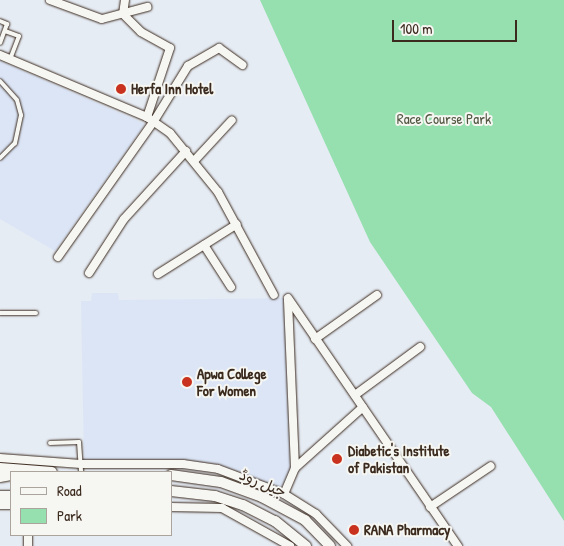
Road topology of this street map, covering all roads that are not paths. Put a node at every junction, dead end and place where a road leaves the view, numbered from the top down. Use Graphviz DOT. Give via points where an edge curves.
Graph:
graph roads {
  1 [pos="50,0"];
  2 [pos="125,0"];
  3 [pos="147,7"];
  4 [pos="123,14"];
  5 [pos="0,21"];
  6 [pos="5,31"];
  7 [pos="0,43"];
  8 [pos="0,55"];
  9 [pos="10,59"];
  10 [pos="242,65"];
  11 [pos="0,80"];
  12 [pos="147,117"];
  13 [pos="232,120"];
  14 [pos="154,121"];
  15 [pos="186,150"];
  16 [pos="0,158"];
  17 [pos="195,160"];
  18 [pos="237,224"];
  19 [pos="204,245"];
  20 [pos="58,257"];
  21 [pos="89,273"];
  22 [pos="158,274"];
  23 [pos="231,287"];
  24 [pos="377,295"];
  25 [pos="274,296"];
  26 [pos="36,313"];
  27 [pos="0,314"];
  28 [pos="315,340"];
  29 [pos="420,347"];
  30 [pos="355,396"];
  31 [pos="363,407"];
  32 [pos="50,442"];
  33 [pos="0,458"];
  34 [pos="81,464"];
  35 [pos="491,466"];
  36 [pos="0,468"];
  37 [pos="295,468"];
  38 [pos="26,471"];
  39 [pos="81,471"];
  40 [pos="172,475"];
  41 [pos="172,492"];
  42 [pos="284,494"];
  43 [pos="172,507"];
  44 [pos="430,507"];
  45 [pos="290,546"];
  46 [pos="306,546"];
  47 [pos="330,546"];
  48 [pos="346,546"];
  49 [pos="458,546"];
  1 -- 4 [label="street" via="102,19"];
  2 -- 4 [label="street"];
  3 -- 4 [label="street"];
  4 -- 12 [label="street" via="141,32 170,48"];
  5 -- 6 [label="lane" via="8,24"];
  6 -- 7 [label="lane"];
  6 -- 9 [label="lane" via="19,36"];
  8 -- 9 [label="street"];
  9 -- 12 [label="street"];
  10 -- 14 [label="street" via="219,48 188,66"];
  11 -- 16 [label="lane" via="17,100 21,115 15,144"];
  12 -- 14 [label="street"];
  13 -- 17 [label="street"];
  14 -- 15 [label="street"];
  14 -- 20 [label="street"];
  15 -- 17 [label="street"];
  15 -- 21 [label="street" via="124,219"];
  17 -- 18 [label="street"];
  18 -- 19 [label="street"];
  18 -- 25 [label="street"];
  19 -- 22 [label="street"];
  19 -- 23 [label="street"];
  24 -- 28 [label="street"];
  26 -- 27 [label="lane"];
  28 -- 30 [label="street"];
  28 -- 37 [label="street" via="288,298"];
  29 -- 30 [label="street"];
  30 -- 31 [label="street"];
  31 -- 37 [label="street"];
  31 -- 44 [label="street"];
  32 -- 34 [label="lane" via="79,442"];
  33 -- 34 [label="street"];
  34 -- 39 [label="lane"];
  34 -- 42 [label="street" via="184,464 218,469"];
  35 -- 44 [label="street"];
  36 -- 38 [label="main road"];
  37 -- 42 [label="street"];
  40 -- 47 [label="main road, جیل روڈ" via="221,482 262,497 305,520"];
  41 -- 46 [label="main road, جیل روڈ" via="215,496 243,505 275,521"];
  42 -- 48 [label="street" via="316,514"];
  43 -- 45 [label="street" via="222,508"];
  44 -- 49 [label="street"];
}
